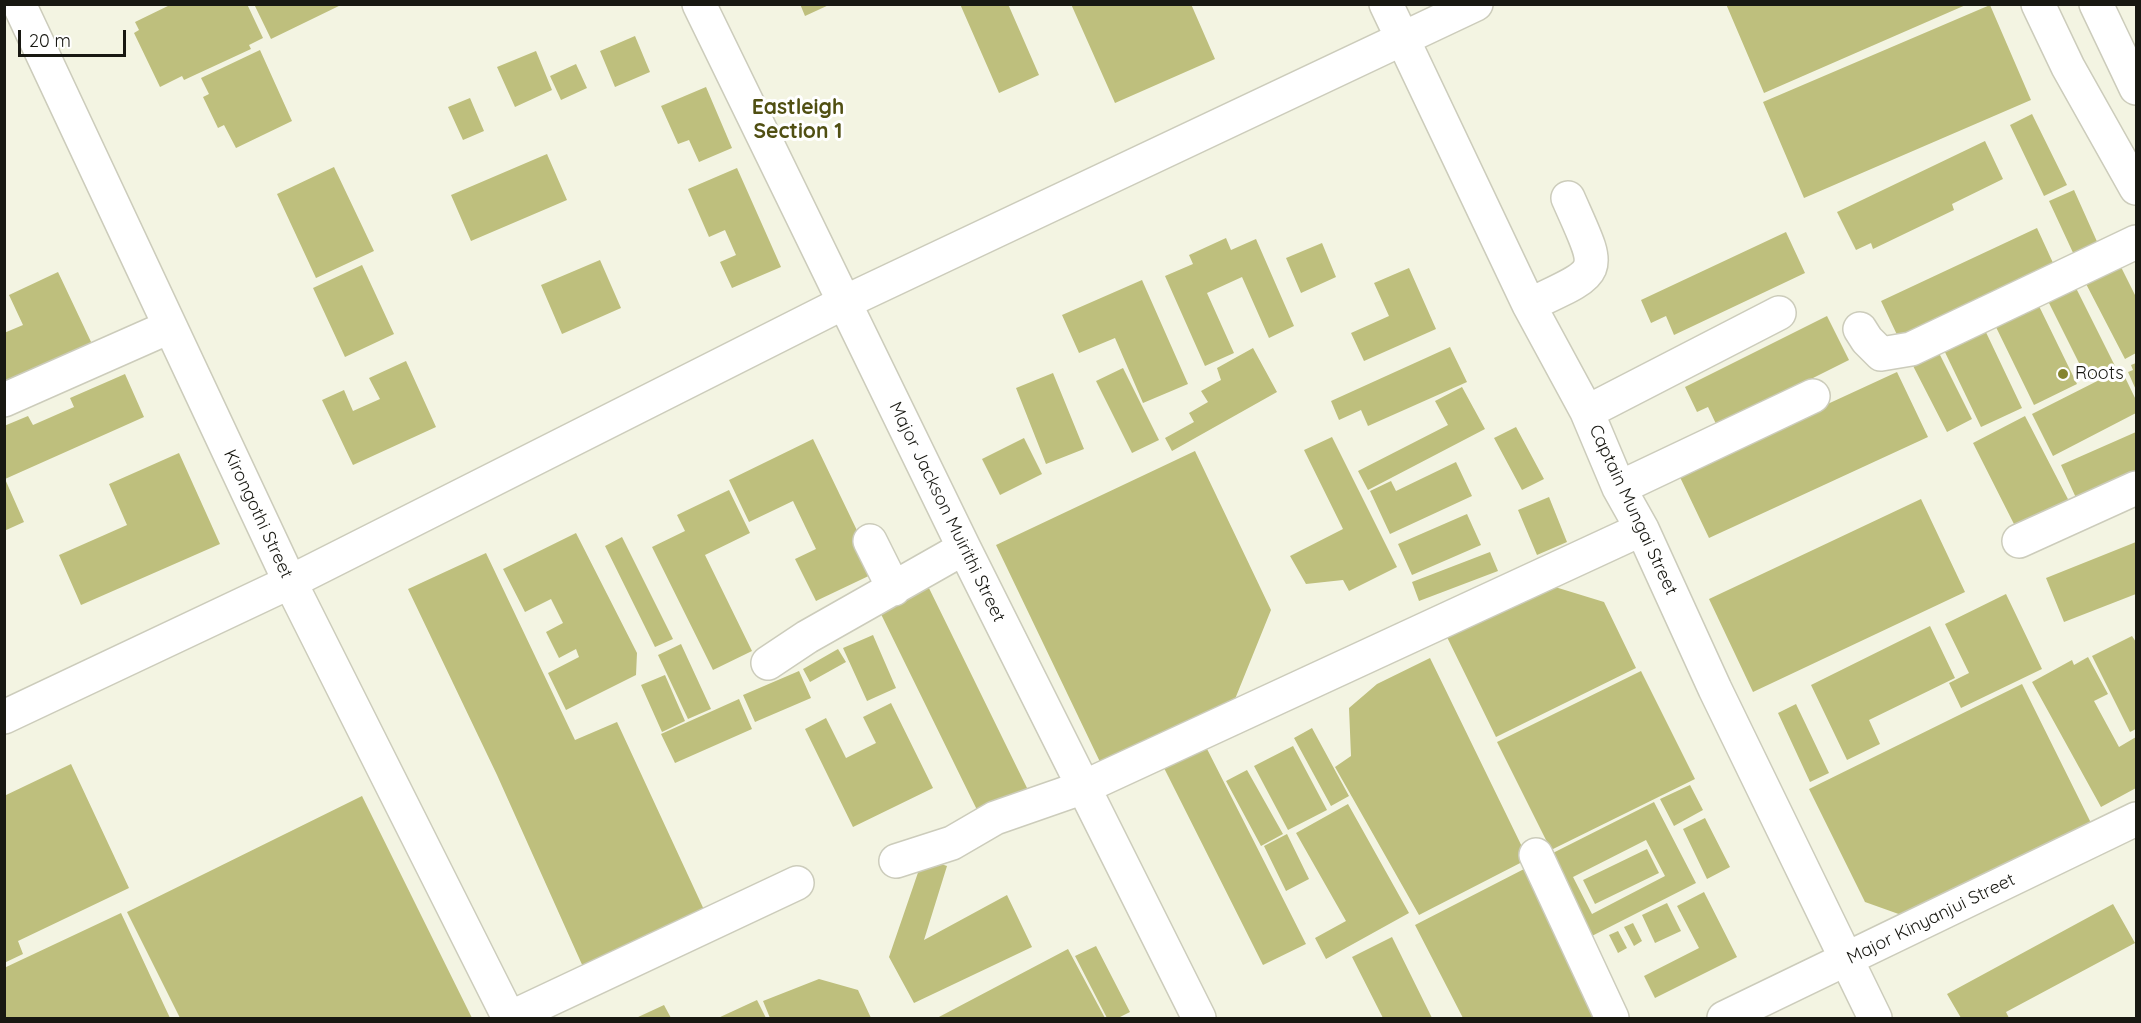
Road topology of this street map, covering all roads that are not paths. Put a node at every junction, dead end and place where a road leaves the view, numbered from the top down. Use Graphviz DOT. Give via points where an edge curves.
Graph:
graph roads {
  1 [pos="18,4"];
  2 [pos="699,4"];
  3 [pos="1386,4"];
  4 [pos="1476,4"];
  5 [pos="2038,4"];
  6 [pos="2096,4"];
  7 [pos="1403,39"];
  8 [pos="2136,88"];
  9 [pos="2136,188"];
  10 [pos="1568,198"];
  11 [pos="2136,242"];
  12 [pos="843,303"];
  13 [pos="1529,305"];
  14 [pos="1779,313"];
  15 [pos="169,327"];
  16 [pos="1860,329"];
  17 [pos="1812,396"];
  18 [pos="4,400"];
  19 [pos="1587,412"];
  20 [pos="1619,488"];
  21 [pos="2136,488"];
  22 [pos="1642,529"];
  23 [pos="870,541"];
  24 [pos="2019,541"];
  25 [pos="964,548"];
  26 [pos="290,582"];
  27 [pos="894,589"];
  28 [pos="768,663"];
  29 [pos="4,717"];
  30 [pos="1084,787"];
  31 [pos="2136,819"];
  32 [pos="1536,855"];
  33 [pos="896,861"];
  34 [pos="796,883"];
  35 [pos="1848,960"];
  36 [pos="510,1018"];
  37 [pos="1198,1018"];
  38 [pos="1612,1018"];
  39 [pos="1725,1018"];
  40 [pos="1875,1018"];
  1 -- 15 [label="street, Kirongothi Street"];
  2 -- 12 [label="street, Major Jackson Muirithi Street"];
  3 -- 7 [label="street, Captain Mungai Street"];
  4 -- 7 [label="street"];
  5 -- 9 [label="street" via="2068,67"];
  6 -- 8 [label="street"];
  7 -- 12 [label="street"];
  7 -- 13 [label="street, Captain Mungai Street"];
  10 -- 13 [label="street" via="1592,253 1591,269 1580,281"];
  11 -- 16 [label="street" via="1911,349 1881,354"];
  12 -- 25 [label="street, Major Jackson Muirithi Street"];
  12 -- 26 [label="street"];
  13 -- 19 [label="street, Captain Mungai Street"];
  14 -- 19 [label="street"];
  15 -- 18 [label="street"];
  15 -- 26 [label="street, Kirongothi Street"];
  17 -- 20 [label="street"];
  19 -- 20 [label="street, Captain Mungai Street"];
  20 -- 22 [label="street, Captain Mungai Street"];
  21 -- 24 [label="street"];
  22 -- 30 [label="street"];
  22 -- 35 [label="street, Captain Mungai Street" via="1715,689"];
  23 -- 27 [label="street"];
  25 -- 27 [label="street"];
  25 -- 30 [label="street, Major Jackson Muirithi Street"];
  26 -- 29 [label="street"];
  26 -- 36 [label="street, Kirongothi Street"];
  27 -- 28 [label="street"];
  30 -- 33 [label="street" via="995,818 952,843"];
  30 -- 37 [label="street, Major Jackson Muirithi Street"];
  31 -- 35 [label="street, Major Kinyanjui Street"];
  32 -- 38 [label="street"];
  34 -- 36 [label="street"];
  35 -- 39 [label="street, Major Kinyanjui Street"];
  35 -- 40 [label="street, Captain Mungai Street"];
}
